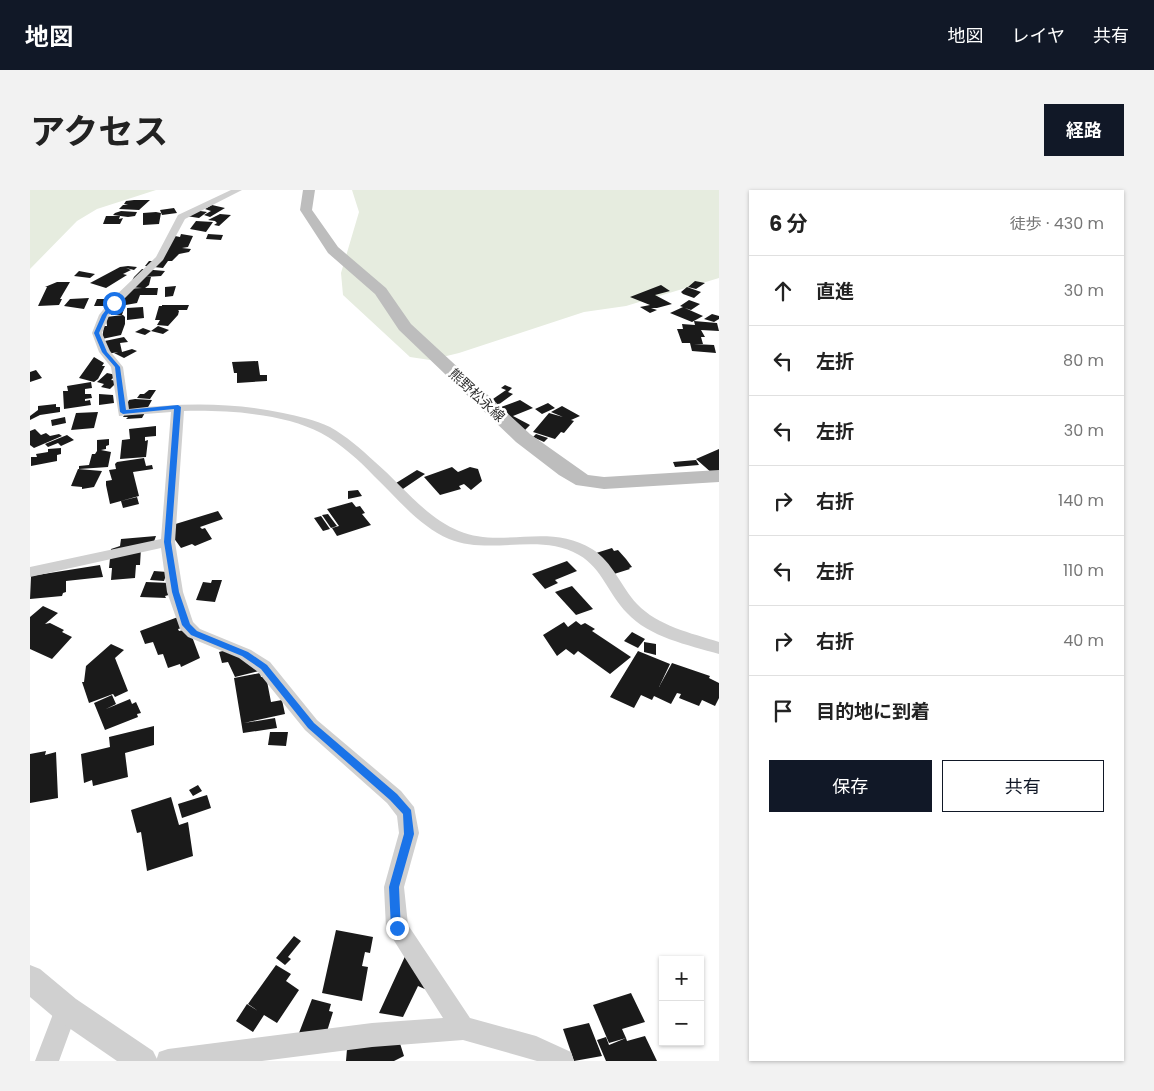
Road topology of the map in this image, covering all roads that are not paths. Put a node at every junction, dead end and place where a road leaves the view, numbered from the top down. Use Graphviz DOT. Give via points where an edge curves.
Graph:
graph roads {
  1 [pos="238,190"];
  2 [pos="309,190"];
  3 [pos="178,407"];
  4 [pos="719,476"];
  5 [pos="168,542"];
  6 [pos="30,572"];
  7 [pos="719,648"];
  8 [pos="30,978"];
  9 [pos="66,1009"];
  10 [pos="463,1028"];
  11 [pos="47,1061"];
  12 [pos="143,1061"];
  13 [pos="168,1061"];
  14 [pos="562,1061"];
  1 -- 3 [label="street" via="181,217 160,258 114,303 104,315 97,333 105,352 117,367 123,412"];
  2 -- 4 [label="main road, 熊野松永線" via="306,210 333,250 381,291 405,327 475,394 523,438 566,471 583,481 604,483"];
  3 -- 5 [label="street"];
  3 -- 7 [label="street" via="252,409 308,423 330,433 363,458 434,522 456,536 480,540 539,540 568,544 586,551 602,565 638,614 656,625"];
  5 -- 6 [label="street"];
  5 -- 10 [label="street" via="176,592 186,625 194,633 245,654 264,667 311,725 408,813 409,834 394,887 397,928"];
  8 -- 9 [label="street"];
  9 -- 11 [label="street"];
  9 -- 12 [label="street"];
  10 -- 13 [label="street" via="372,1035"];
  10 -- 14 [label="street" via="536,1048"];
}
